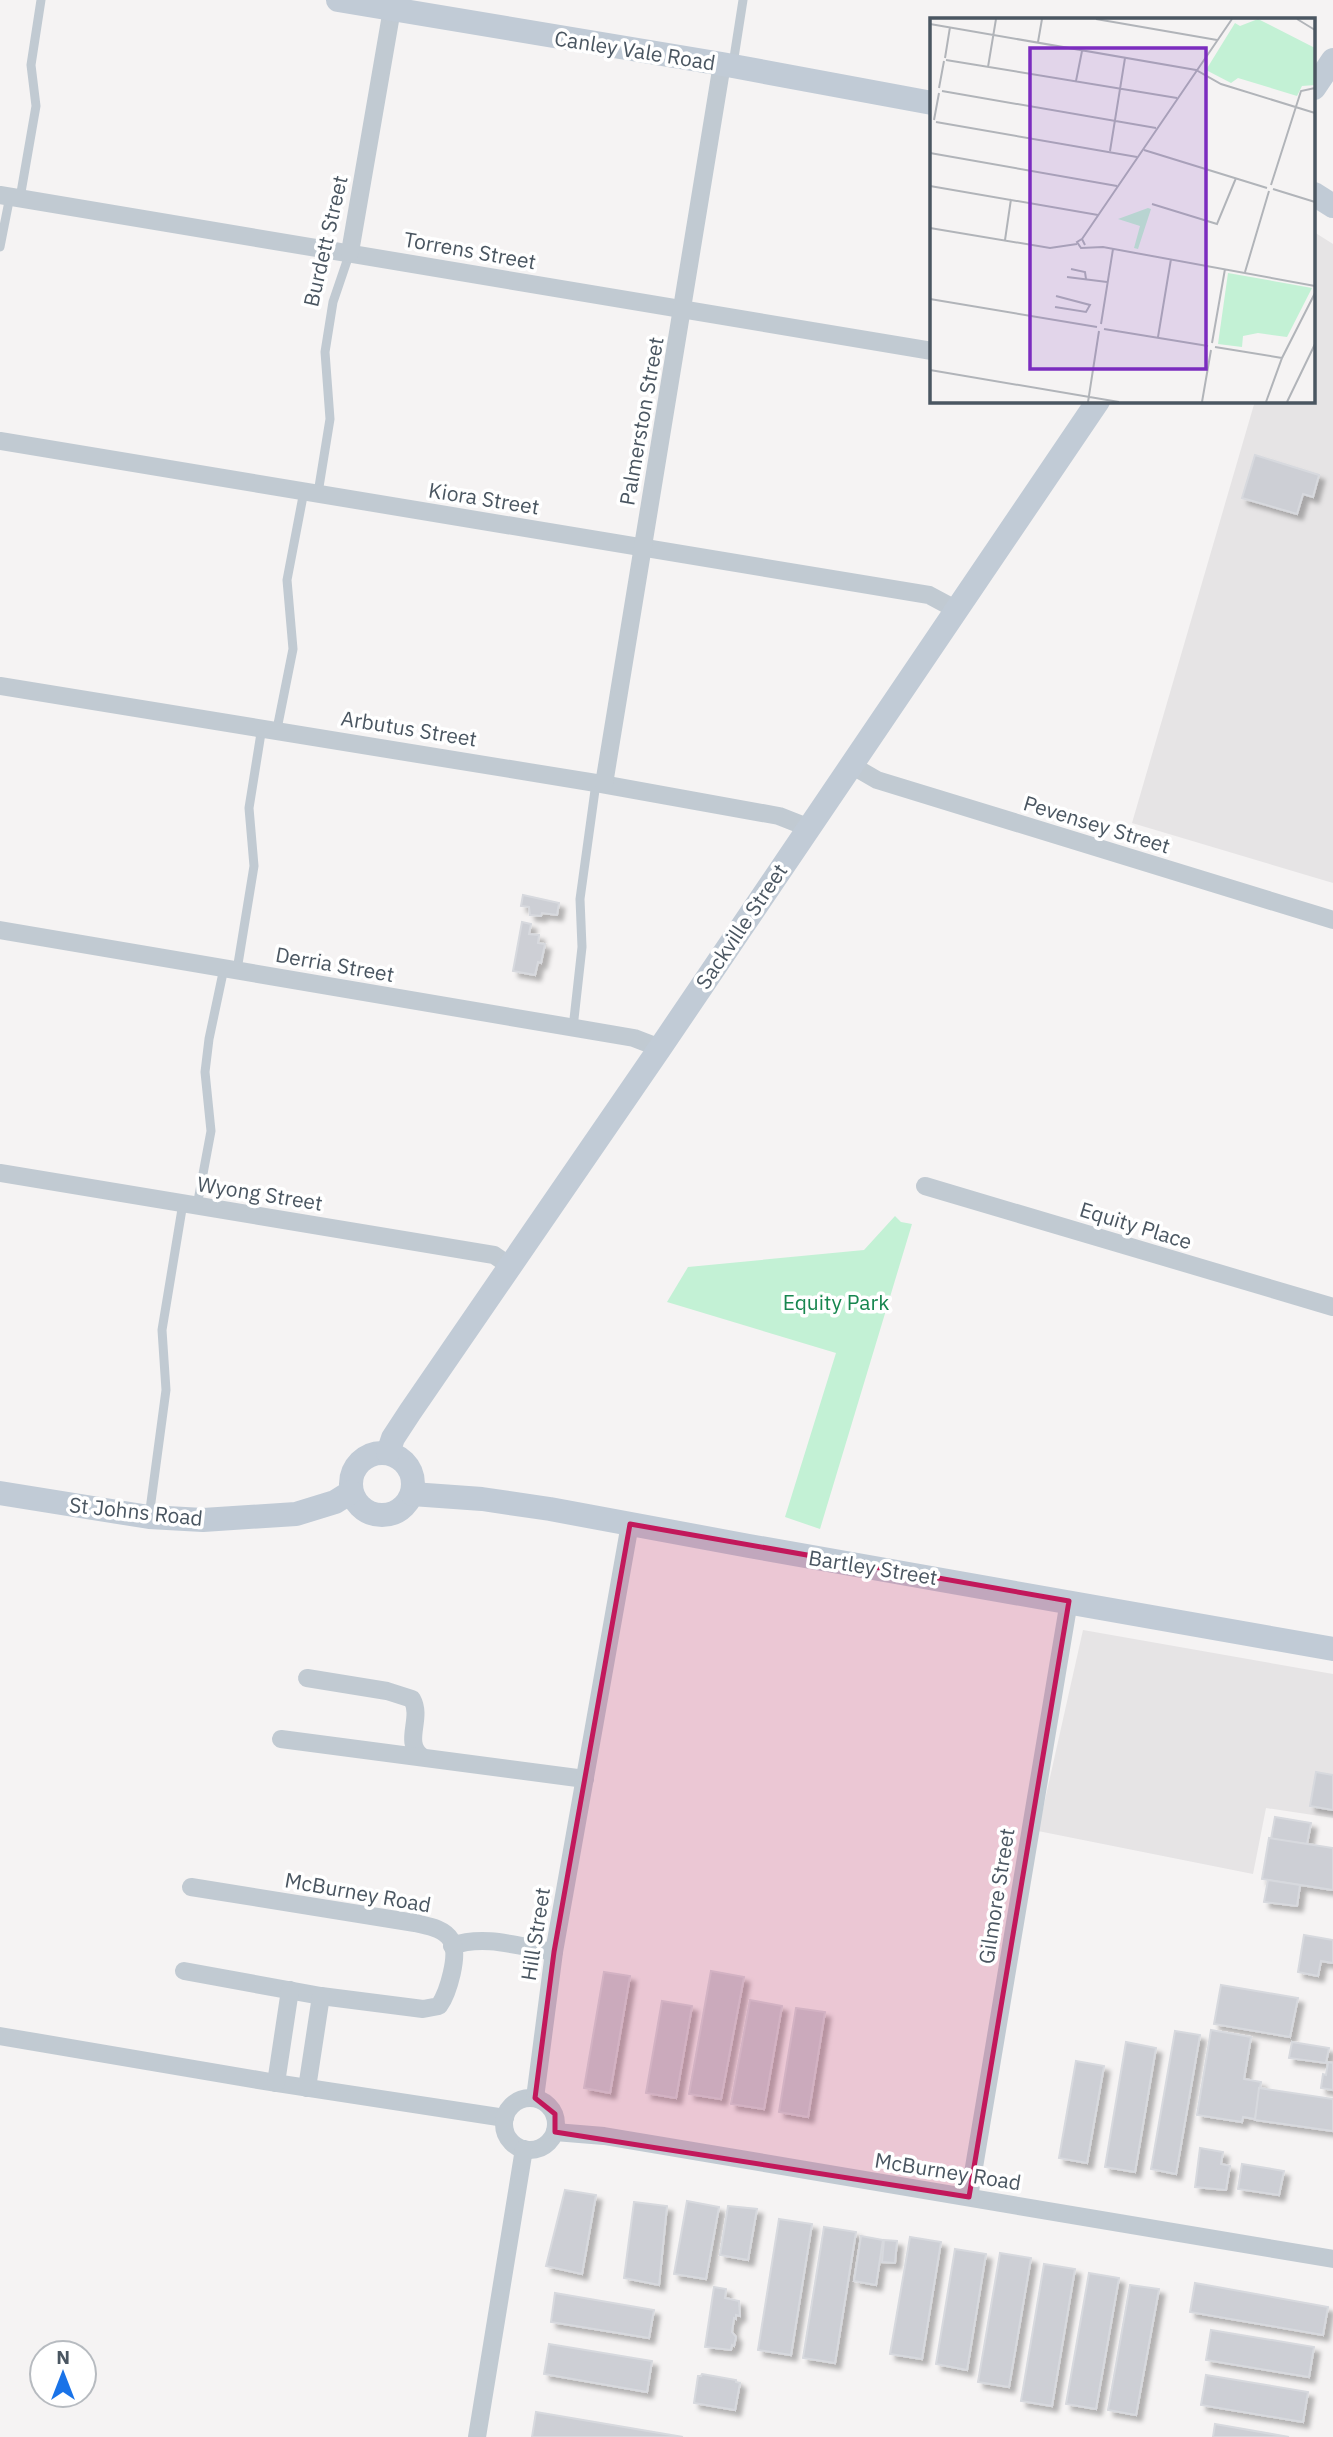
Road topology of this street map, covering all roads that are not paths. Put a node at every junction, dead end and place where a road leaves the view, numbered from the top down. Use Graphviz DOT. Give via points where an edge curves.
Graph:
graph roads {
  1 [pos="41,0"];
  2 [pos="338,0"];
  3 [pos="743,0"];
  4 [pos="394,5"];
  5 [pos="1333,60"];
  6 [pos="727,65"];
  7 [pos="1316,85"];
  8 [pos="930,103"];
  9 [pos="1316,195"];
  10 [pos="10,196"];
  11 [pos="1333,206"];
  12 [pos="0,247"];
  13 [pos="350,252"];
  14 [pos="683,309"];
  15 [pos="930,351"];
  16 [pos="1096,402"];
  17 [pos="0,441"];
  18 [pos="311,492"];
  19 [pos="642,548"];
  20 [pos="957,610"];
  21 [pos="0,685"];
  22 [pos="269,728"];
  23 [pos="851,765"];
  24 [pos="600,783"];
  25 [pos="807,827"];
  26 [pos="1333,920"];
  27 [pos="0,930"];
  28 [pos="230,969"];
  29 [pos="573,1027"];
  30 [pos="660,1048"];
  31 [pos="0,1173"];
  32 [pos="925,1186"];
  33 [pos="190,1205"];
  34 [pos="510,1266"];
  35 [pos="1333,1307"];
  36 [pos="388,1453"];
  37 [pos="351,1492"];
  38 [pos="0,1493"];
  39 [pos="412,1494"];
  40 [pos="149,1517"];
  41 [pos="630,1524"];
  42 [pos="1069,1601"];
  43 [pos="1333,1649"];
  44 [pos="307,1678"];
  45 [pos="281,1739"];
  46 [pos="421,1756"];
  47 [pos="585,1779"];
  48 [pos="191,1887"];
  49 [pos="452,1946"];
  50 [pos="554,1952"];
  51 [pos="184,1971"];
  52 [pos="290,1990"];
  53 [pos="321,1996"];
  54 [pos="0,2036"];
  55 [pos="276,2083"];
  56 [pos="307,2088"];
  57 [pos="535,2098"];
  58 [pos="505,2118"];
  59 [pos="555,2132"];
  60 [pos="524,2149"];
  61 [pos="969,2197"];
  62 [pos="1333,2259"];
  63 [pos="477,2437"];
  1 -- 10 [label="lane" via="31,65 36,106"];
  2 -- 4 [label="main road, Canley Vale Road"];
  3 -- 6 [label="lane, Palmerston Street"];
  4 -- 6 [label="main road, Canley Vale Road"];
  4 -- 13 [label="street, Burdett Street"];
  5 -- 7 [label="main road"];
  6 -- 8 [label="main road, Canley Vale Road"];
  6 -- 14 [label="street, Palmerston Street"];
  9 -- 11 [label="main road"];
  10 -- 12 [label="lane"];
  10 -- 13 [label="street, Torrens Street"];
  13 -- 14 [label="street, Torrens Street"];
  13 -- 18 [label="lane, Burdett Street" via="333,302 325,352 330,419"];
  14 -- 15 [label="street, Torrens Street"];
  14 -- 19 [label="street, Palmerston Street"];
  16 -- 20 [label="main road, Sackville Street"];
  17 -- 18 [label="street, Kiora Street"];
  18 -- 19 [label="street, Kiora Street"];
  18 -- 22 [label="lane, Burdett Street" via="287,580 293,649"];
  19 -- 20 [label="street, Kiora Street" via="929,595"];
  19 -- 24 [label="street, Palmerston Street"];
  20 -- 23 [label="main road, Sackville Street"];
  21 -- 22 [label="street, Arbutus Street"];
  22 -- 24 [label="street, Arbutus Street"];
  22 -- 28 [label="lane, Burdett Street" via="249,808 254,866"];
  23 -- 25 [label="main road, Sackville Street"];
  23 -- 26 [label="street, Pevensey Street" via="877,780"];
  24 -- 25 [label="street, Arbutus Street" via="779,816"];
  24 -- 29 [label="lane, Palmerston Street" via="580,899 582,947"];
  25 -- 30 [label="main road, Sackville Street"];
  27 -- 28 [label="street, Derria Street"];
  28 -- 29 [label="street, Derria Street"];
  28 -- 33 [label="lane, Burdett Street" via="209,1038 205,1072 211,1131"];
  29 -- 30 [label="street, Derria Street" via="639,1039"];
  30 -- 34 [label="main road, Sackville Street"];
  31 -- 33 [label="street, Wyong Street"];
  32 -- 35 [label="street, Equity Place"];
  33 -- 34 [label="street, Wyong Street" via="494,1255"];
  33 -- 40 [label="lane, Burdett Street" via="162,1330 166,1390"];
  34 -- 36 [label="main road, Sackville Street" via="393,1438"];
  36 -- 37 [label="main road" via="359,1462 350,1482"];
  36 -- 39 [label="main road" via="412,1473"];
  37 -- 39 [label="main road" via="362,1509 381,1516 400,1510"];
  37 -- 40 [label="main road, St Johns Road" via="296,1514 203,1521"];
  38 -- 40 [label="main road, St Johns Road"];
  39 -- 41 [label="main road, Bartley Street" via="482,1499"];
  41 -- 42 [label="main road, Bartley Street"];
  41 -- 47 [label="street, Hill Street"];
  42 -- 43 [label="main road, Bartley Street"];
  42 -- 61 [label="street, Gilmore Street"];
  44 -- 46 [label="street" via="412,1699 417,1708 413,1741"];
  45 -- 46 [label="street"];
  46 -- 47 [label="street"];
  47 -- 50 [label="street, Hill Street"];
  48 -- 49 [label="street, McBurney Road" via="415,1923 440,1930"];
  49 -- 50 [label="street" via="486,1940"];
  49 -- 53 [label="street" via="452,1972 439,2006 423,2009"];
  50 -- 57 [label="street, Hill Street"];
  51 -- 52 [label="street"];
  52 -- 53 [label="street"];
  52 -- 55 [label="street"];
  53 -- 56 [label="street"];
  54 -- 55 [label="street"];
  55 -- 56 [label="street"];
  56 -- 58 [label="street"];
  57 -- 58 [label="street" via="513,2104"];
  57 -- 59 [label="street" via="550,2107"];
  58 -- 60 [label="street" via="510,2141"];
  59 -- 60 [label="street" via="540,2148"];
  59 -- 61 [label="street, McBurney Road" via="604,2136"];
  60 -- 63 [label="street"];
  61 -- 62 [label="street, McBurney Road"];
}
